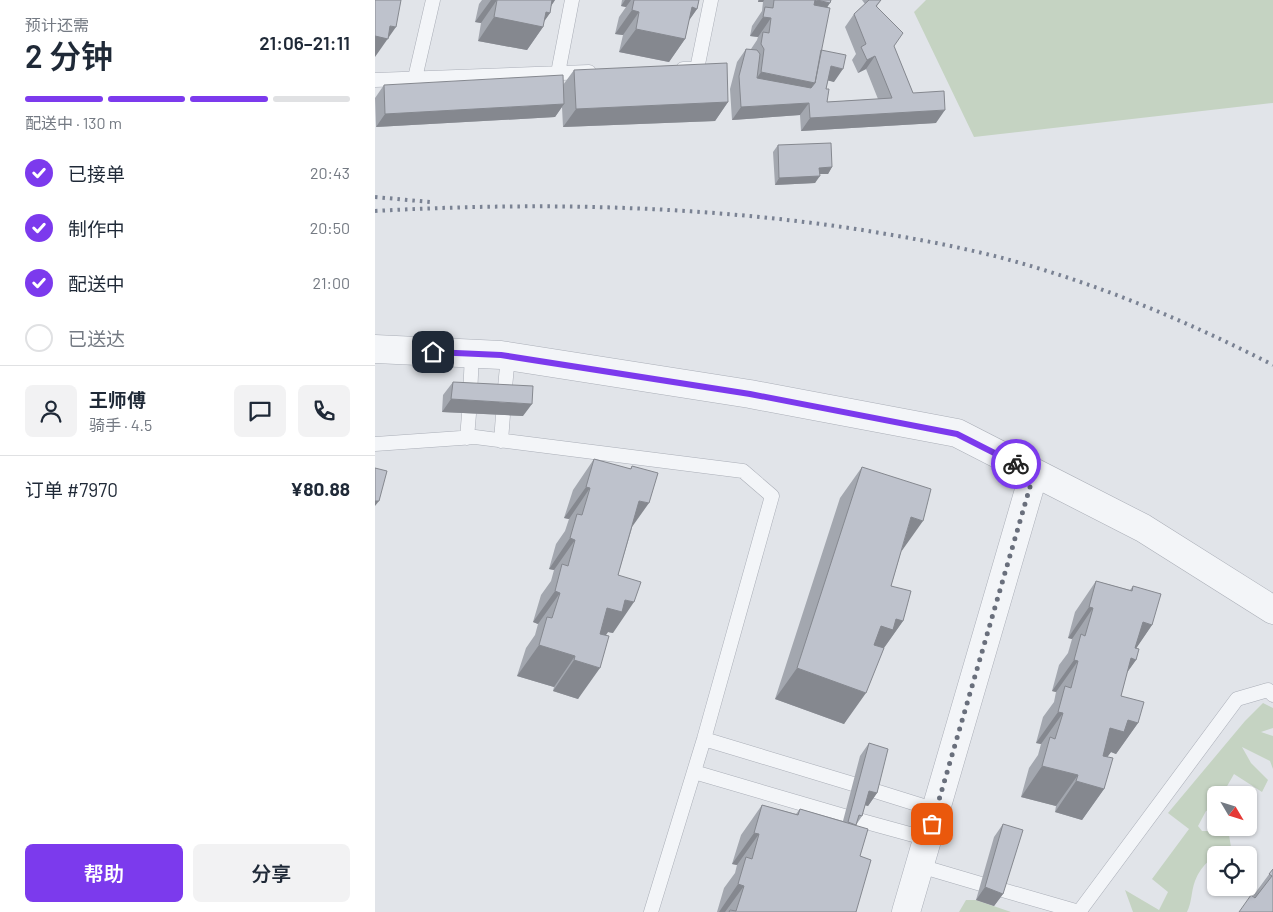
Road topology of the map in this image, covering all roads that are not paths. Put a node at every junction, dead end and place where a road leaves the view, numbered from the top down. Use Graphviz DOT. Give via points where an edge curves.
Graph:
graph roads {
  1 [pos="433,0"];
  2 [pos="573,0"];
  3 [pos="711,0"];
  4 [pos="667,70"];
  5 [pos="608,72"];
  6 [pos="558,73"];
  7 [pos="415,78"];
  8 [pos="375,80"];
  9 [pos="375,349"];
  10 [pos="472,354"];
  11 [pos="508,356"];
  12 [pos="470,396"];
  13 [pos="505,398"];
  14 [pos="469,414"];
  15 [pos="503,415"];
  16 [pos="467,438"];
  17 [pos="501,441"];
  18 [pos="375,444"];
  19 [pos="1034,473"];
  20 [pos="1273,610"];
  21 [pos="1273,695"];
  22 [pos="704,739"];
  23 [pos="693,772"];
  24 [pos="853,784"];
  25 [pos="872,790"];
  26 [pos="936,810"];
  27 [pos="928,839"];
  28 [pos="920,866"];
  29 [pos="981,884"];
  30 [pos="999,889"];
  31 [pos="651,912"];
  32 [pos="907,912"];
  33 [pos="1079,912"];
  1 -- 7 [label="lane"];
  2 -- 6 [label="lane"];
  3 -- 4 [label="lane" via="697,69"];
  5 -- 6 [label="lane"];
  6 -- 7 [label="lane"];
  7 -- 8 [label="lane"];
  9 -- 10 [label="street"];
  10 -- 11 [label="street"];
  10 -- 12 [label="lane"];
  11 -- 13 [label="lane"];
  11 -- 19 [label="street" via="750,394 957,434"];
  14 -- 16 [label="lane"];
  15 -- 17 [label="lane"];
  16 -- 17 [label="lane"];
  16 -- 18 [label="lane"];
  17 -- 22 [label="lane" via="743,471 772,496"];
  19 -- 20 [label="street" via="1143,528"];
  19 -- 26 [label="street"];
  21 -- 33 [label="lane" via="1268,690 1237,699"];
  22 -- 23 [label="lane"];
  22 -- 24 [label="lane"];
  23 -- 27 [label="lane"];
  23 -- 31 [label="lane"];
  25 -- 26 [label="lane"];
  26 -- 27 [label="street"];
  27 -- 28 [label="street"];
  28 -- 29 [label="lane"];
  28 -- 32 [label="street"];
  30 -- 33 [label="lane"];
}
